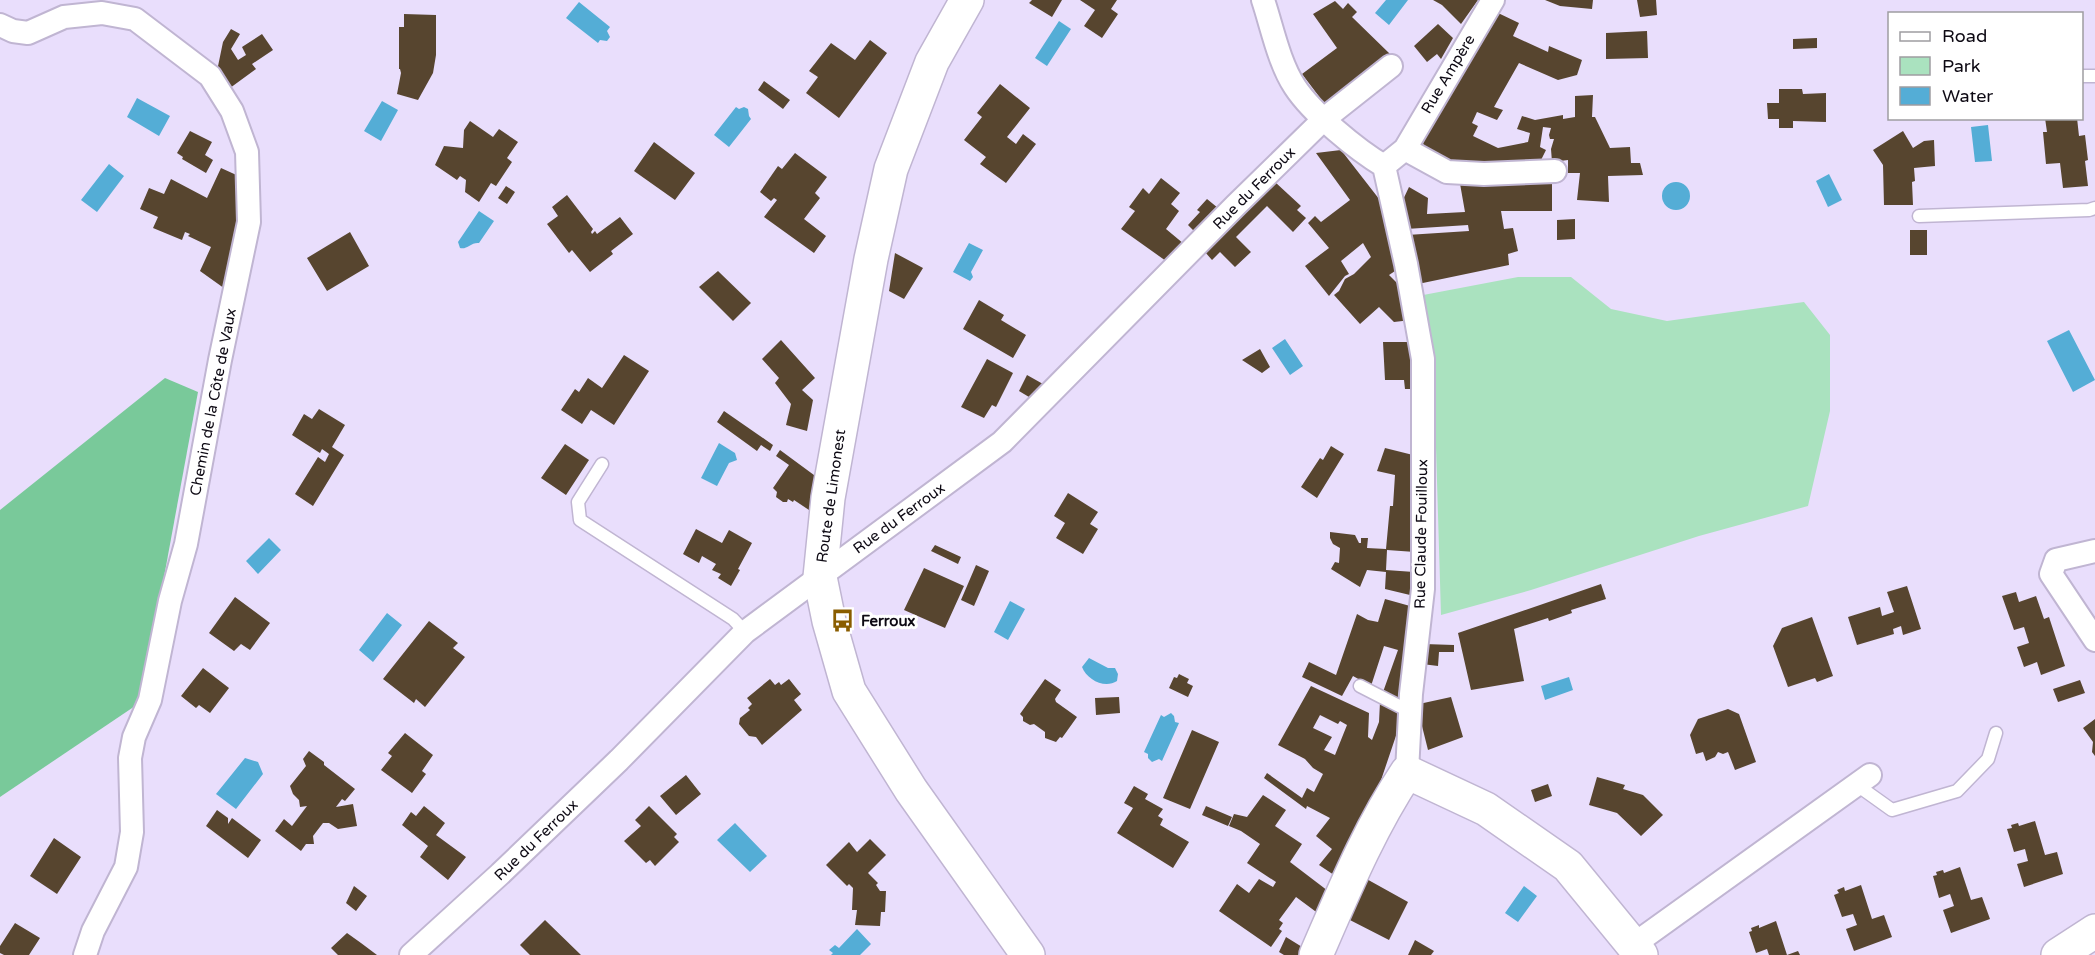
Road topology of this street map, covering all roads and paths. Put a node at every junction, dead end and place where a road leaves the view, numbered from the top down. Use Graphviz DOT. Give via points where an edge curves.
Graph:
graph roads {
  1 [pos="967,0"];
  2 [pos="1263,0"];
  3 [pos="1492,0"];
  4 [pos="0,25"];
  5 [pos="1391,66"];
  6 [pos="1324,119"];
  7 [pos="1405,149"];
  8 [pos="1384,166"];
  9 [pos="1555,171"];
  10 [pos="2095,208"];
  11 [pos="1919,216"];
  12 [pos="602,464"];
  13 [pos="2095,551"];
  14 [pos="820,577"];
  15 [pos="745,632"];
  16 [pos="2095,640"];
  17 [pos="1360,686"];
  18 [pos="1410,708"];
  19 [pos="1996,733"];
  20 [pos="1407,772"];
  21 [pos="1864,780"];
  22 [pos="2095,931"];
  23 [pos="1637,950"];
  24 [pos="84,955"];
  25 [pos="411,955"];
  26 [pos="1028,955"];
  27 [pos="1316,955"];
  28 [pos="2058,955"];
  1 -- 14 [label="street, Route de Limonest" via="932,62 891,168 828,498"];
  2 -- 6 [label="street" via="1295,87"];
  3 -- 7 [label="street, Rue Ampère"];
  4 -- 24 [label="street, Chemin de la Côte de Vaux" via="28,33 64,17 102,13 135,19 210,76 232,111 247,152 249,222 186,544 150,700 134,737 130,758 132,832 126,867"];
  5 -- 6 [label="street, Rue du Ferroux"];
  6 -- 8 [label="street" via="1365,155"];
  6 -- 14 [label="street, Rue du Ferroux" via="1002,442"];
  7 -- 8 [label="street"];
  7 -- 9 [label="street" via="1447,172"];
  8 -- 18 [label="street, Rue Claude Fouilloux" via="1423,358 1423,589"];
  10 -- 11 [label="lane"];
  12 -- 15 [label="lane" via="578,502 580,520 733,620"];
  13 -- 16 [label="street" via="2056,560 2052,574"];
  14 -- 15 [label="street, Rue du Ferroux"];
  14 -- 26 [label="street, Route de Limonest" via="849,692 911,790"];
  15 -- 25 [label="street, Rue du Ferroux" via="619,760"];
  17 -- 18 [label="lane"];
  18 -- 20 [label="street, Rue Claude Fouilloux"];
  19 -- 21 [label="lane" via="1988,759 1957,791 1892,810"];
  20 -- 23 [label="street" via="1485,809 1568,866"];
  20 -- 27 [label="street, Rue Claude Fouilloux" via="1348,883"];
  21 -- 23 [label="street"];
  22 -- 28 [label="street"];
}
